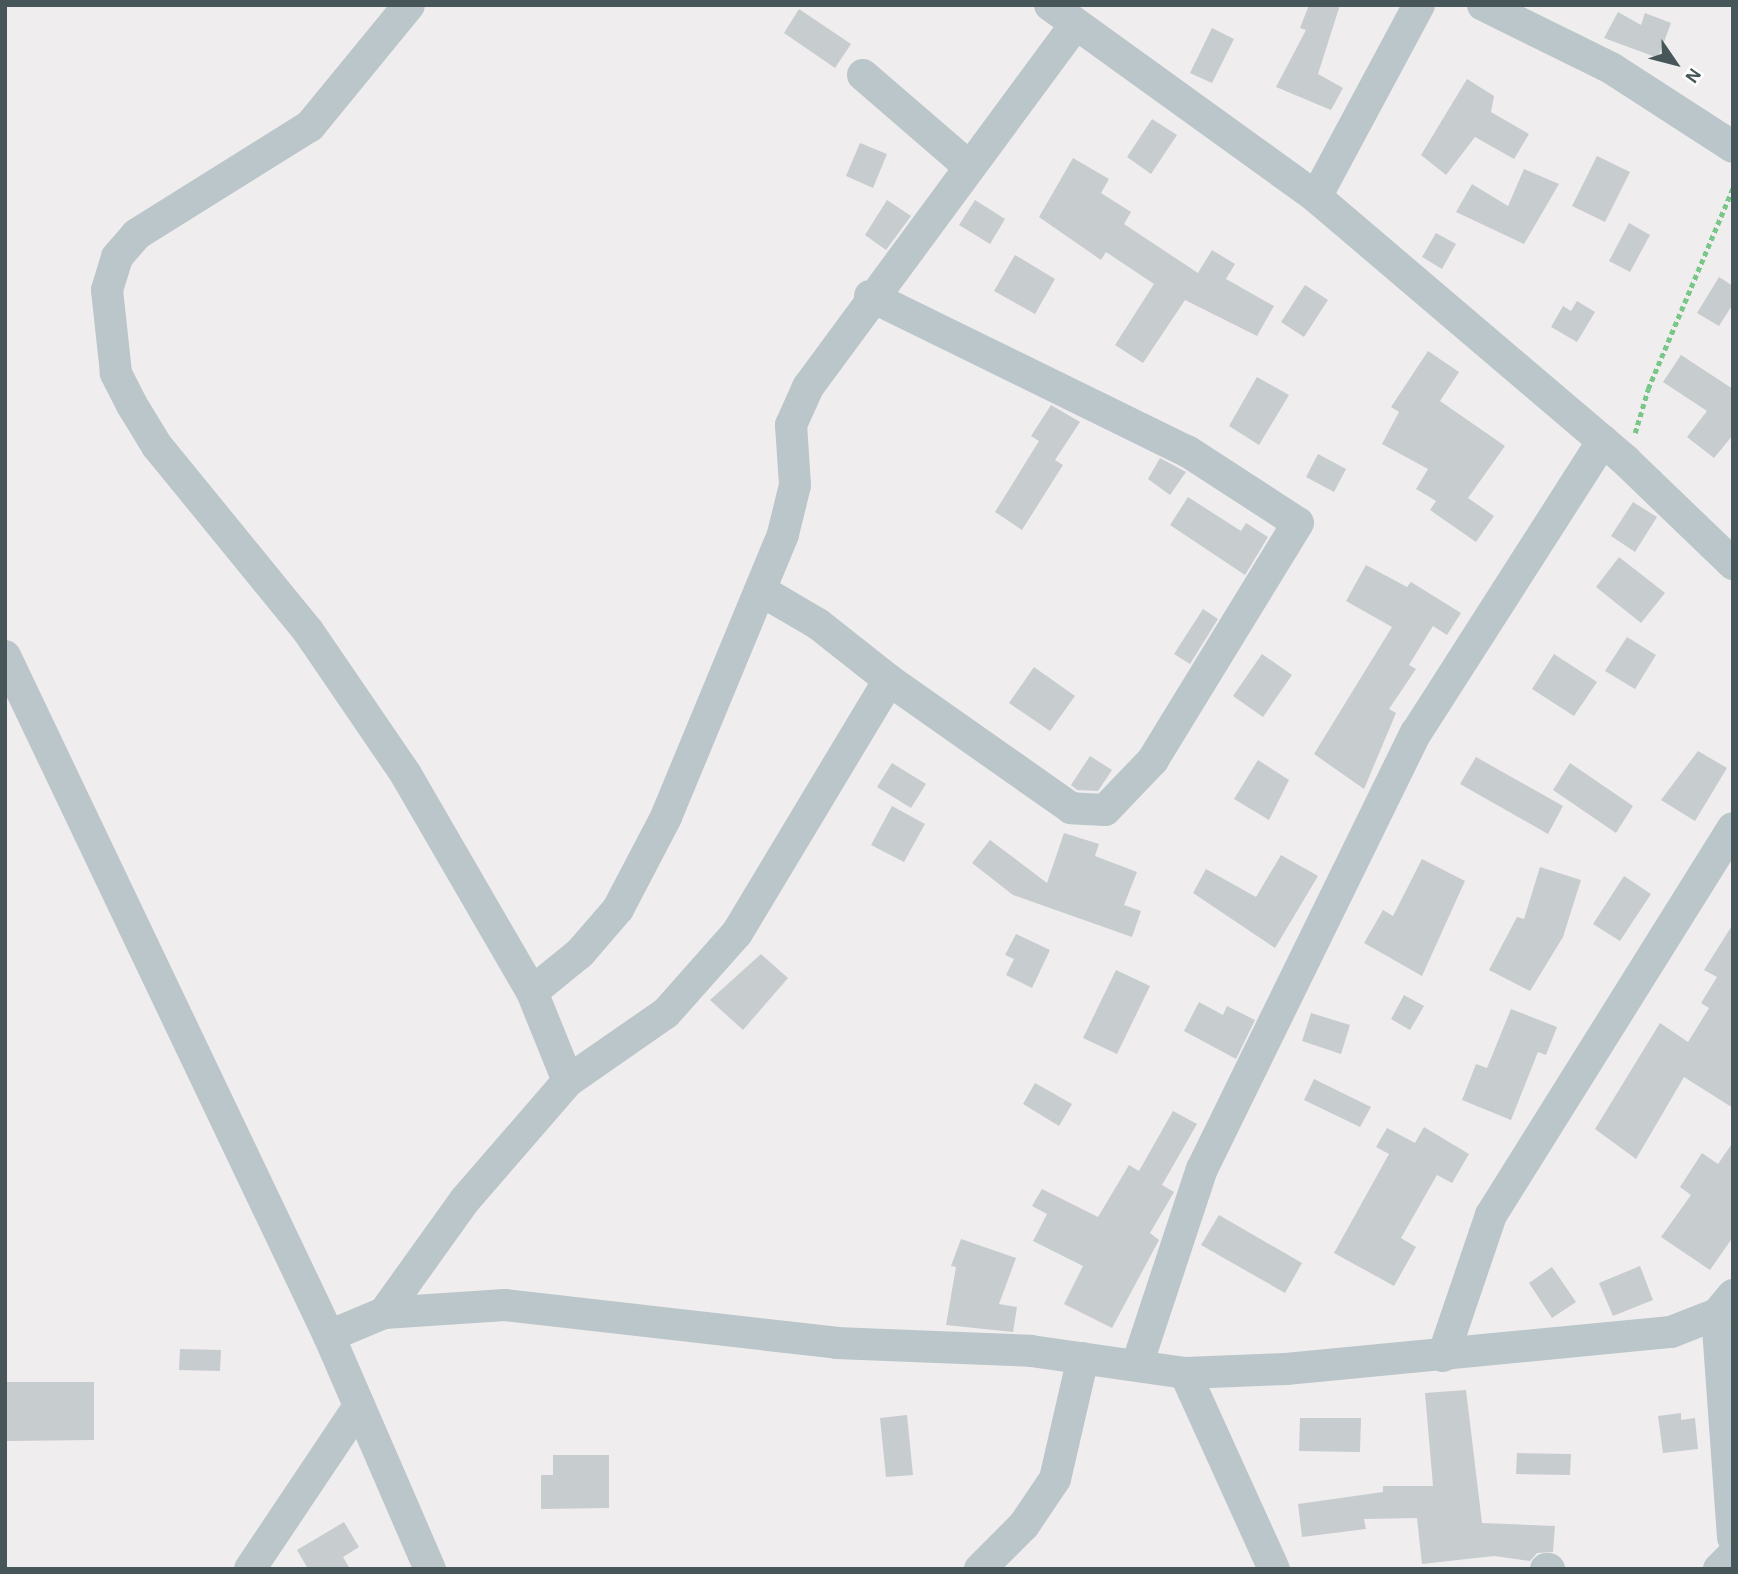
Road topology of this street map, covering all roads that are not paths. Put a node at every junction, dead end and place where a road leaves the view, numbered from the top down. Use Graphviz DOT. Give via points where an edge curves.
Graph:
graph roads {
  1 [pos="409,5"];
  2 [pos="1050,5"];
  3 [pos="1419,5"];
  4 [pos="1483,5"];
  5 [pos="1074,26"];
  6 [pos="863,75"];
  7 [pos="1733,148"];
  8 [pos="966,164"];
  9 [pos="1316,197"];
  10 [pos="870,296"];
  11 [pos="1615,451"];
  12 [pos="1733,564"];
  13 [pos="760,590"];
  14 [pos="5,656"];
  15 [pos="889,680"];
  16 [pos="1733,828"];
  17 [pos="532,992"];
  18 [pos="568,1081"];
  19 [pos="1725,1304"];
  20 [pos="384,1313"];
  21 [pos="329,1336"];
  22 [pos="1443,1356"];
  23 [pos="1083,1358"];
  24 [pos="1137,1365"];
  25 [pos="1185,1373"];
  26 [pos="359,1406"];
  27 [pos="1733,1537"];
  28 [pos="1733,1555"];
  29 [pos="250,1569"];
  30 [pos="430,1569"];
  31 [pos="980,1569"];
  32 [pos="1274,1569"];
  33 [pos="1719,1569"];
  1 -- 17 [label="street" via="310,126 137,234 117,257 107,290 108,324 116,373 151,436 323,653 405,773"];
  2 -- 5 [label="street"];
  3 -- 9 [label="street"];
  4 -- 7 [label="street" via="1611,68"];
  5 -- 8 [label="street"];
  5 -- 9 [label="street"];
  6 -- 8 [label="street"];
  8 -- 10 [label="street"];
  9 -- 11 [label="street"];
  10 -- 13 [label="street" via="808,387 791,425 793,503"];
  10 -- 15 [label="street" via="1187,451 1298,523 1153,760 1105,810 1071,808"];
  11 -- 12 [label="street"];
  11 -- 24 [label="street" via="1416,733 1202,1169"];
  13 -- 15 [label="street" via="818,624"];
  13 -- 17 [label="street" via="666,817 618,909 580,953"];
  14 -- 21 [label="street"];
  15 -- 18 [label="street" via="737,933 666,1013"];
  16 -- 22 [label="street" via="1490,1214"];
  17 -- 18 [label="street"];
  18 -- 20 [label="street" via="465,1200"];
  19 -- 22 [label="street" via="1671,1332"];
  19 -- 27 [label="street"];
  20 -- 21 [label="street"];
  20 -- 23 [label="street" via="505,1305 836,1343"];
  21 -- 26 [label="street"];
  22 -- 25 [label="street"];
  23 -- 24 [label="street"];
  23 -- 31 [label="street" via="1055,1479 1024,1525"];
  24 -- 25 [label="street"];
  25 -- 32 [label="street"];
  26 -- 29 [label="street"];
  26 -- 30 [label="street"];
  28 -- 33 [label="street"];
}
